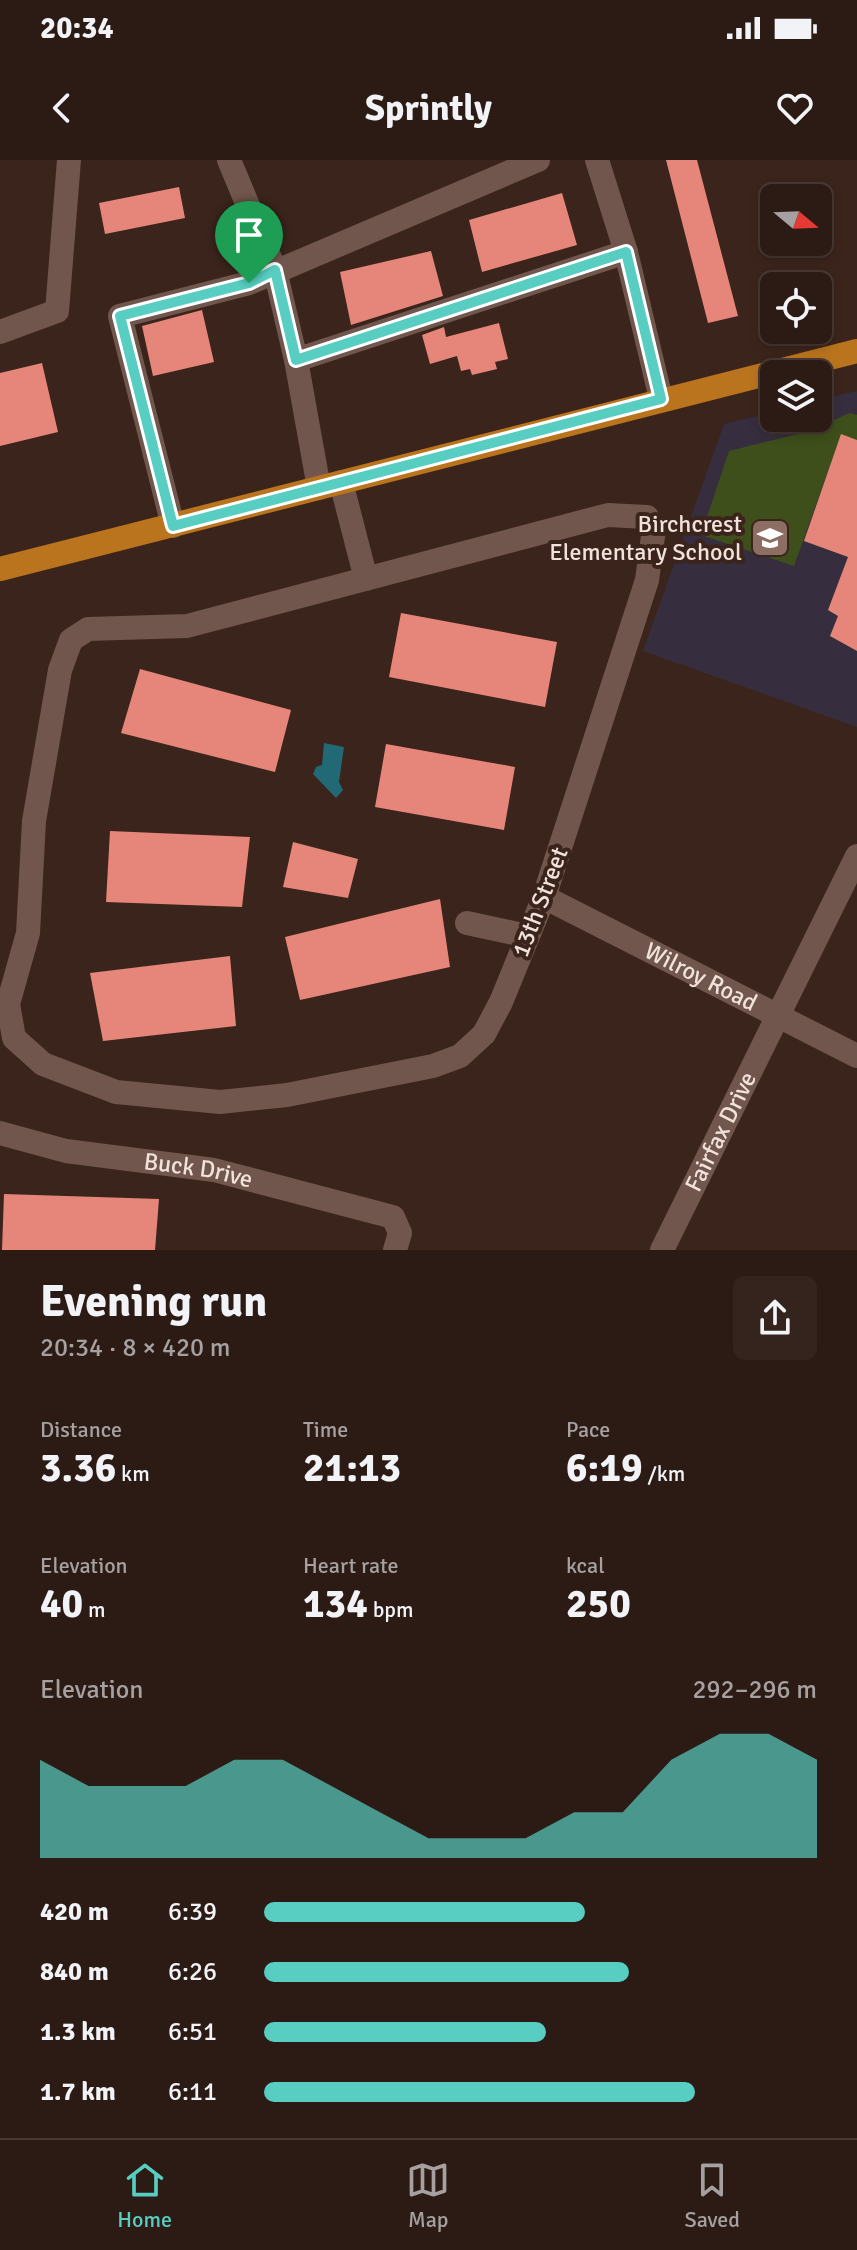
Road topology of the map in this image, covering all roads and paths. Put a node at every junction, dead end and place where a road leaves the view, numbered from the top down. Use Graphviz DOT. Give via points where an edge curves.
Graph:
graph roads {
  1 [pos="69,160"];
  2 [pos="229,160"];
  3 [pos="538,160"];
  4 [pos="597,160"];
  5 [pos="626,252"];
  6 [pos="275,270"];
  7 [pos="0,332"];
  8 [pos="857,351"];
  9 [pos="296,360"];
  10 [pos="661,399"];
  11 [pos="330,485"];
  12 [pos="173,526"];
  13 [pos="0,569"];
  14 [pos="366,579"];
  15 [pos="857,856"];
  16 [pos="544,897"];
  17 [pos="467,923"];
  18 [pos="528,936"];
  19 [pos="778,1015"];
  20 [pos="6,1026"];
  21 [pos="857,1056"];
  22 [pos="0,1133"];
  23 [pos="395,1250"];
  24 [pos="662,1250"];
  1 -- 7 [label="street" via="57,311"];
  2 -- 6 [label="street"];
  3 -- 6 [label="street"];
  4 -- 5 [label="street"];
  5 -- 9 [label="street"];
  5 -- 10 [label="street"];
  6 -- 9 [label="street"];
  6 -- 12 [label="street" via="249,283 120,316"];
  8 -- 10 [label="main road"];
  9 -- 11 [label="street"];
  10 -- 11 [label="main road"];
  11 -- 12 [label="main road"];
  11 -- 14 [label="street"];
  12 -- 13 [label="main road"];
  14 -- 16 [label="street, 13th Street" via="608,515 647,517 654,529 647,580"];
  14 -- 20 [label="street" via="187,626 88,629 71,640 60,670 34,821 28,933"];
  15 -- 19 [label="street, Fairfax Drive"];
  16 -- 18 [label="street, 13th Street"];
  16 -- 19 [label="street, Wilroy Road"];
  17 -- 18 [label="street"];
  18 -- 20 [label="street, 13th Street" via="484,1034 460,1056 287,1095 220,1102 116,1092 43,1064"];
  19 -- 21 [label="street, Wilroy Road"];
  19 -- 24 [label="street, Fairfax Drive"];
  22 -- 23 [label="street, Buck Drive" via="66,1151 214,1170 393,1217 400,1233"];
}
